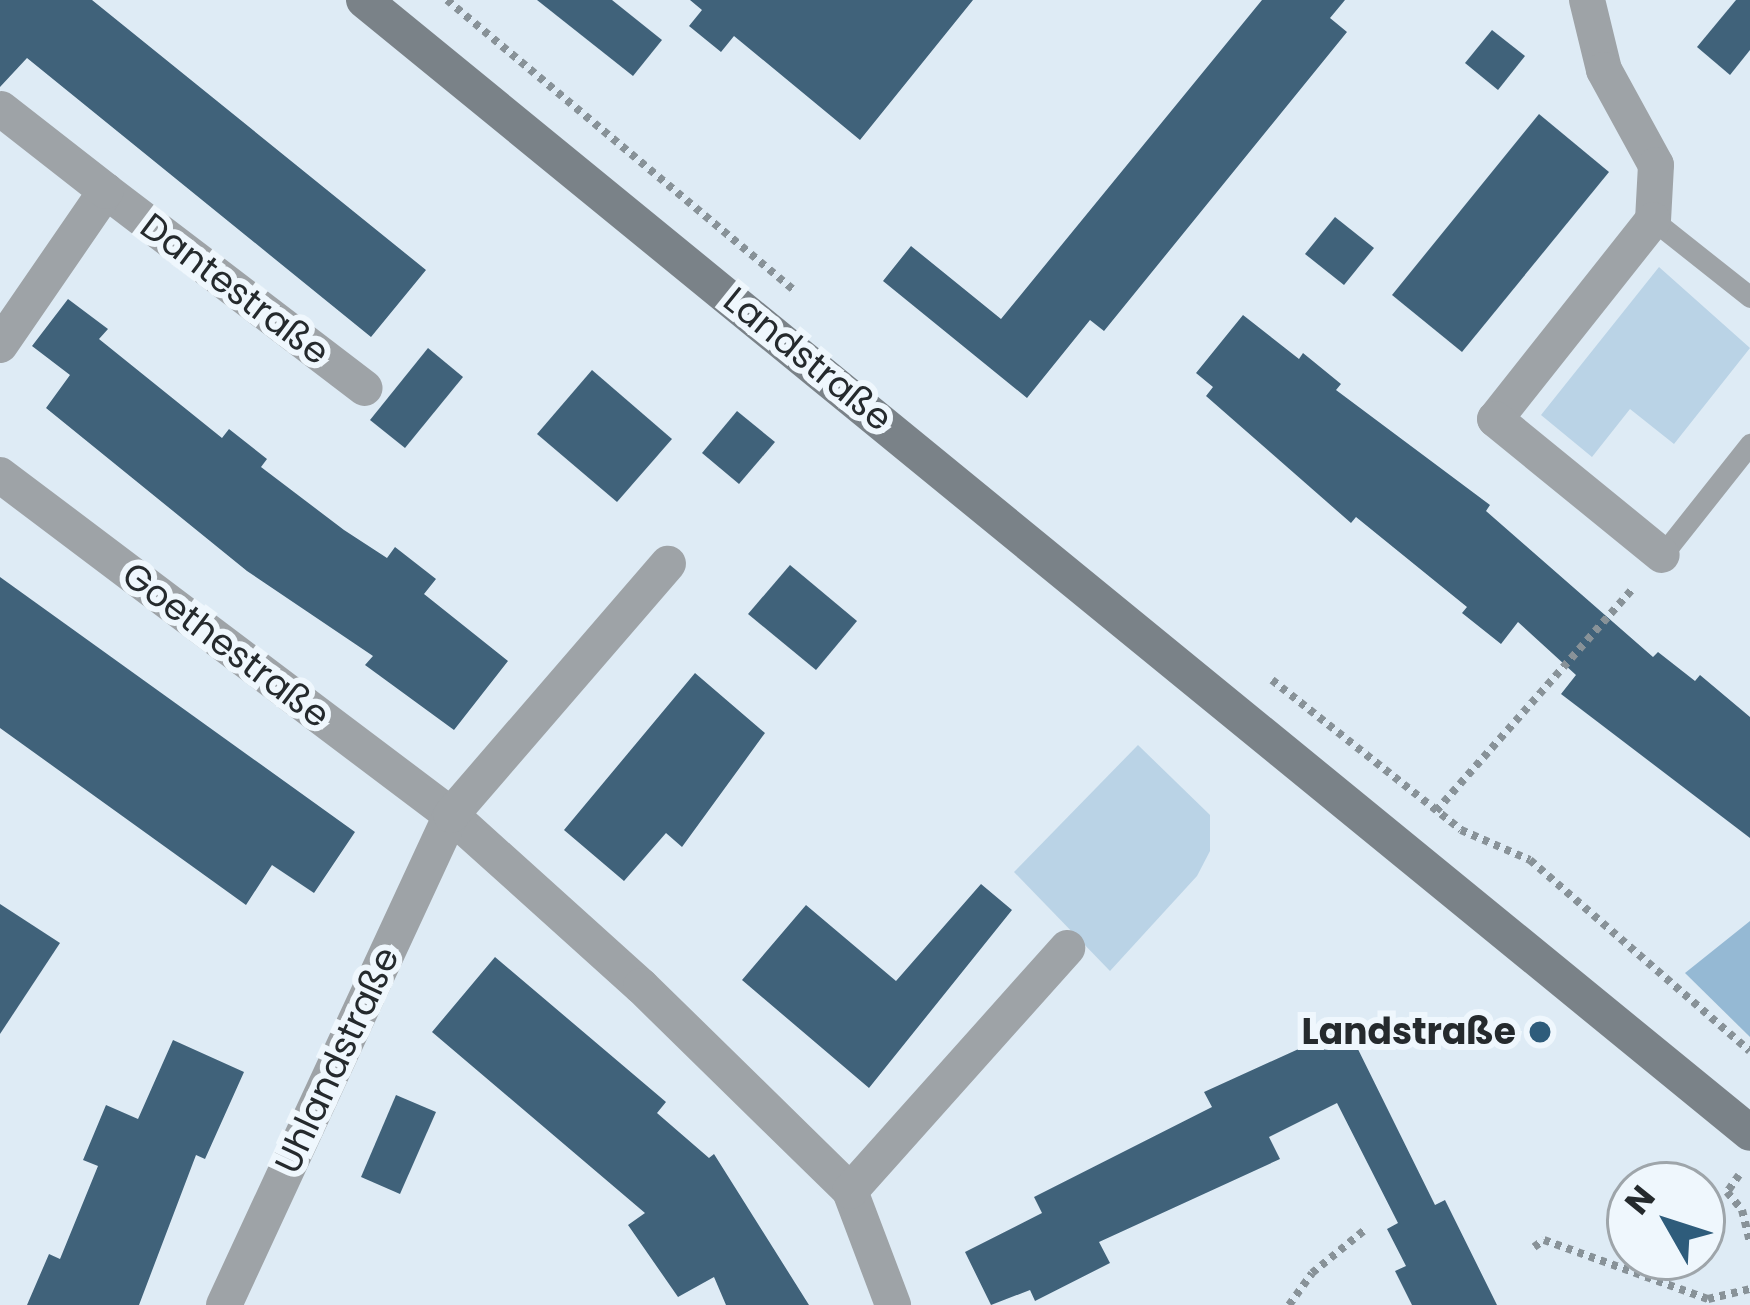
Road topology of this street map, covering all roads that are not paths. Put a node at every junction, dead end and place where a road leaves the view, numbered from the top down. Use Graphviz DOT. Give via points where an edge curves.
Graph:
graph roads {
  1 [pos="364,0"];
  2 [pos="1587,0"];
  3 [pos="1,109"];
  4 [pos="106,190"];
  5 [pos="1653,220"];
  6 [pos="1750,297"];
  7 [pos="0,345"];
  8 [pos="365,388"];
  9 [pos="1750,444"];
  10 [pos="0,475"];
  11 [pos="1662,555"];
  12 [pos="668,564"];
  13 [pos="451,814"];
  14 [pos="1067,948"];
  15 [pos="1750,1132"];
  16 [pos="850,1191"];
  17 [pos="224,1305"];
  18 [pos="893,1305"];
  1 -- 15 [label="street, Landstraße"];
  2 -- 5 [label="street" via="1604,70 1656,165"];
  3 -- 4 [label="street, Dantestraße"];
  4 -- 7 [label="street, Dantestraße"];
  4 -- 8 [label="street, Dantestraße"];
  5 -- 6 [label="lane"];
  5 -- 11 [label="street" via="1495,419"];
  9 -- 11 [label="lane"];
  10 -- 13 [label="street, Goethestraße"];
  12 -- 13 [label="street"];
  13 -- 16 [label="street, Goethestraße"];
  13 -- 17 [label="street, Uhlandstraße"];
  14 -- 16 [label="street"];
  16 -- 18 [label="street, Goethestraße"];
}
